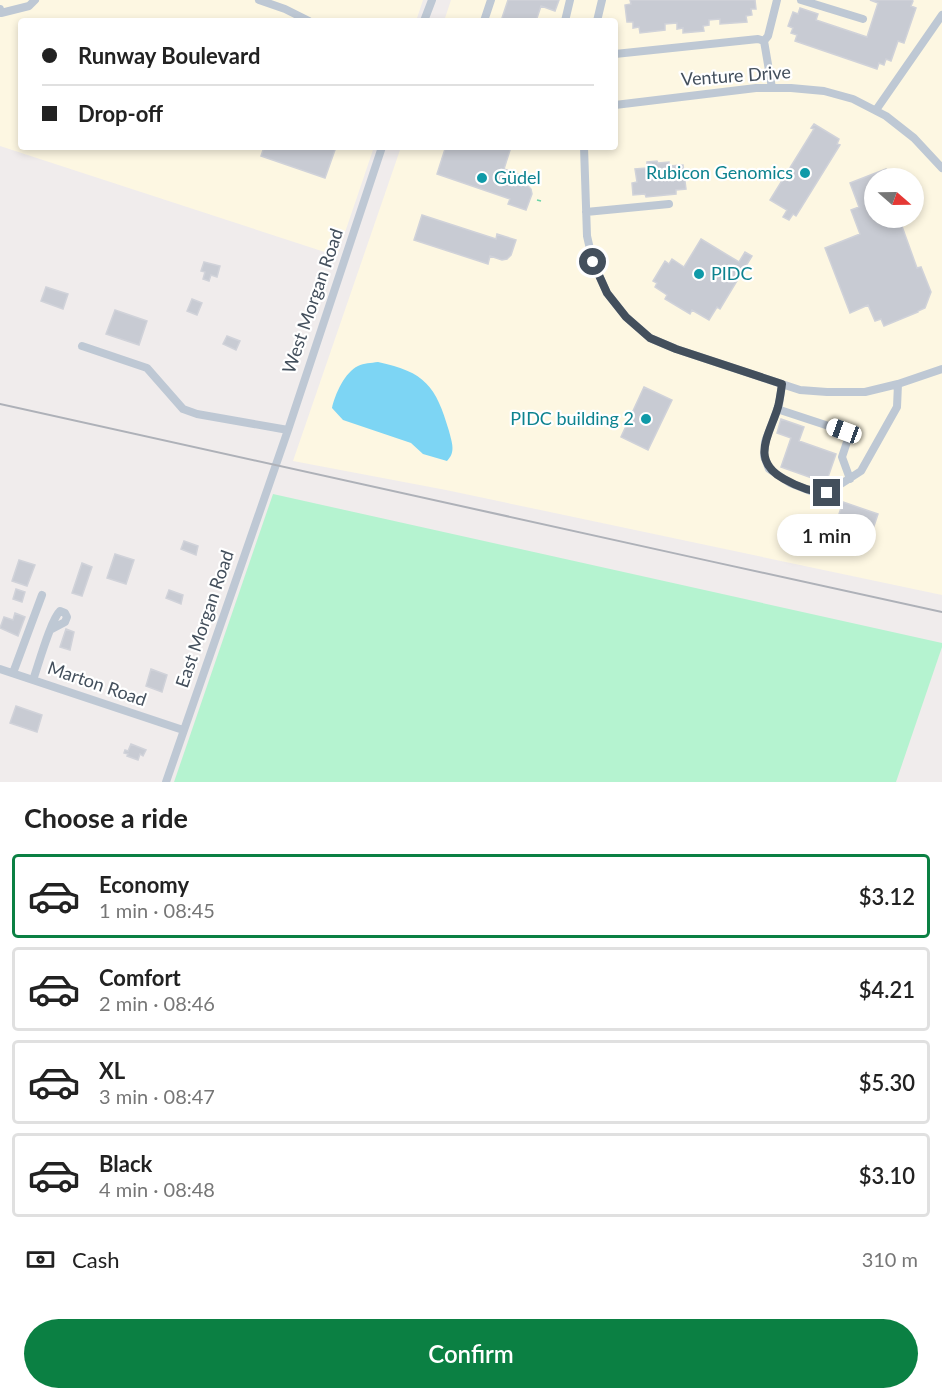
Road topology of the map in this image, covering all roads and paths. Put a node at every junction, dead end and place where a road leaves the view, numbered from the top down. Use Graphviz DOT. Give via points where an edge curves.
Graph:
graph roads {
  1 [pos="35,0"];
  2 [pos="259,0"];
  3 [pos="432,0"];
  4 [pos="491,0"];
  5 [pos="570,0"];
  6 [pos="602,0"];
  7 [pos="777,0"];
  8 [pos="801,0"];
  9 [pos="0,12"];
  10 [pos="942,15"];
  11 [pos="303,18"];
  12 [pos="425,18"];
  13 [pos="485,18"];
  14 [pos="566,18"];
  15 [pos="598,18"];
  16 [pos="862,19"];
  17 [pos="764,41"];
  18 [pos="618,54"];
  19 [pos="772,88"];
  20 [pos="618,105"];
  21 [pos="876,110"];
  22 [pos="381,150"];
  23 [pos="584,150"];
  24 [pos="942,168"];
  25 [pos="537,200"];
  26 [pos="541,201"];
  27 [pos="669,204"];
  28 [pos="586,212"];
  29 [pos="82,346"];
  30 [pos="942,369"];
  31 [pos="782,384"];
  32 [pos="897,384"];
  33 [pos="777,409"];
  34 [pos="288,430"];
  35 [pos="275,466"];
  36 [pos="850,479"];
  37 [pos="42,595"];
  38 [pos="50,630"];
  39 [pos="0,669"];
  40 [pos="13,673"];
  41 [pos="33,680"];
  42 [pos="183,730"];
  43 [pos="166,782"];
  1 -- 9 [label="street" via="29,6"];
  2 -- 11 [label="street"];
  3 -- 12 [label="street"];
  4 -- 13 [label="street"];
  5 -- 14 [label="street"];
  6 -- 15 [label="street"];
  7 -- 17 [label="street"];
  8 -- 16 [label="street"];
  10 -- 21 [label="street"];
  17 -- 18 [label="street"];
  17 -- 19 [label="street"];
  19 -- 20 [label="street, Venture Drive"];
  19 -- 21 [label="street, Venture Drive" via="824,91"];
  21 -- 24 [label="street, Venture Drive" via="914,138"];
  22 -- 34 [label="street, West Morgan Road"];
  23 -- 28 [label="street"];
  25 -- 26 [label="path"];
  27 -- 28 [label="street"];
  28 -- 31 [label="street" via="593,262 607,293 626,317 650,338"];
  29 -- 34 [label="street" via="147,368 183,409"];
  30 -- 32 [label="street"];
  31 -- 32 [label="street" via="827,392 865,392"];
  31 -- 33 [label="street"];
  32 -- 36 [label="street" via="897,407 861,471"];
  33 -- 36 [label="street" via="850,433 842,457"];
  33 -- 36 [label="street" via="765,442 764,456 769,469 813,492 827,493"];
  34 -- 35 [label="street, West Morgan Road"];
  35 -- 42 [label="street, East Morgan Road"];
  37 -- 40 [label="street"];
  38 -- 41 [label="street"];
  39 -- 40 [label="street, Marton Road"];
  40 -- 41 [label="street, Marton Road"];
  41 -- 42 [label="street, Marton Road"];
  42 -- 43 [label="street, East Morgan Road"];
}
